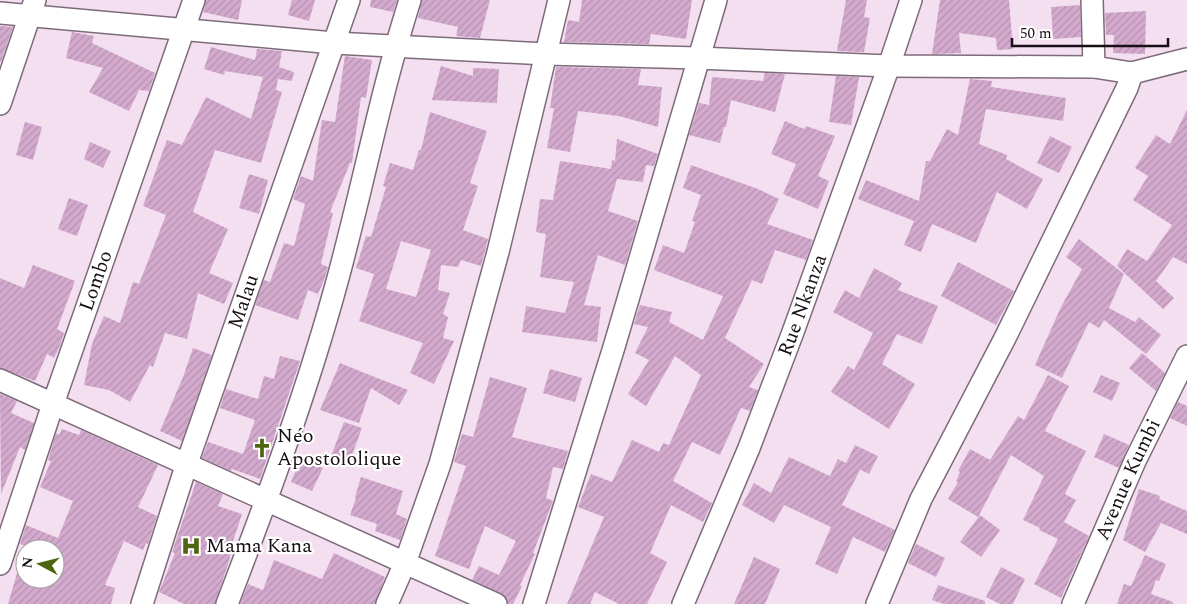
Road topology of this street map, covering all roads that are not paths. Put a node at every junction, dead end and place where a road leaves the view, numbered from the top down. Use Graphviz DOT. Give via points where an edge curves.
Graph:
graph roads {
  1 [pos="194,0"];
  2 [pos="349,0"];
  3 [pos="410,0"];
  4 [pos="559,0"];
  5 [pos="716,0"];
  6 [pos="911,0"];
  7 [pos="1092,0"];
  8 [pos="33,7"];
  9 [pos="0,13"];
  10 [pos="185,30"];
  11 [pos="334,43"];
  12 [pos="395,46"];
  13 [pos="546,54"];
  14 [pos="698,58"];
  15 [pos="1187,59"];
  16 [pos="889,66"];
  17 [pos="1094,67"];
  18 [pos="1132,73"];
  19 [pos="0,104"];
  20 [pos="1187,356"];
  21 [pos="0,380"];
  22 [pos="53,404"];
  23 [pos="187,464"];
  24 [pos="266,501"];
  25 [pos="405,562"];
  26 [pos="0,564"];
  27 [pos="142,604"];
  28 [pos="227,604"];
  29 [pos="387,604"];
  30 [pos="496,604"];
  31 [pos="534,604"];
  32 [pos="683,604"];
  33 [pos="877,604"];
  34 [pos="1073,604"];
  1 -- 10 [label="street, Lombo"];
  2 -- 11 [label="street, Malau"];
  3 -- 12 [label="street"];
  4 -- 13 [label="street"];
  5 -- 14 [label="street"];
  6 -- 16 [label="street, Rue Nkanza"];
  7 -- 17 [label="street"];
  8 -- 9 [label="street"];
  8 -- 10 [label="street"];
  8 -- 19 [label="street"];
  10 -- 11 [label="street"];
  10 -- 22 [label="street, Lombo"];
  11 -- 12 [label="street"];
  11 -- 23 [label="street, Malau"];
  12 -- 13 [label="street"];
  12 -- 24 [label="street" via="338,279"];
  13 -- 14 [label="street"];
  13 -- 25 [label="street" via="498,252 440,464"];
  14 -- 16 [label="street"];
  14 -- 31 [label="street" via="614,347"];
  15 -- 18 [label="street"];
  16 -- 17 [label="street"];
  16 -- 32 [label="street, Rue Nkanza" via="759,421"];
  17 -- 18 [label="street"];
  18 -- 33 [label="street" via="1128,88 1005,338 921,499"];
  20 -- 34 [label="street, Avenue Kumbi" via="1135,461"];
  21 -- 22 [label="street"];
  22 -- 23 [label="street"];
  22 -- 26 [label="street, Lombo"];
  23 -- 24 [label="street"];
  23 -- 27 [label="street, Malau"];
  24 -- 25 [label="street"];
  24 -- 28 [label="street"];
  25 -- 29 [label="street"];
  25 -- 30 [label="street"];
}
